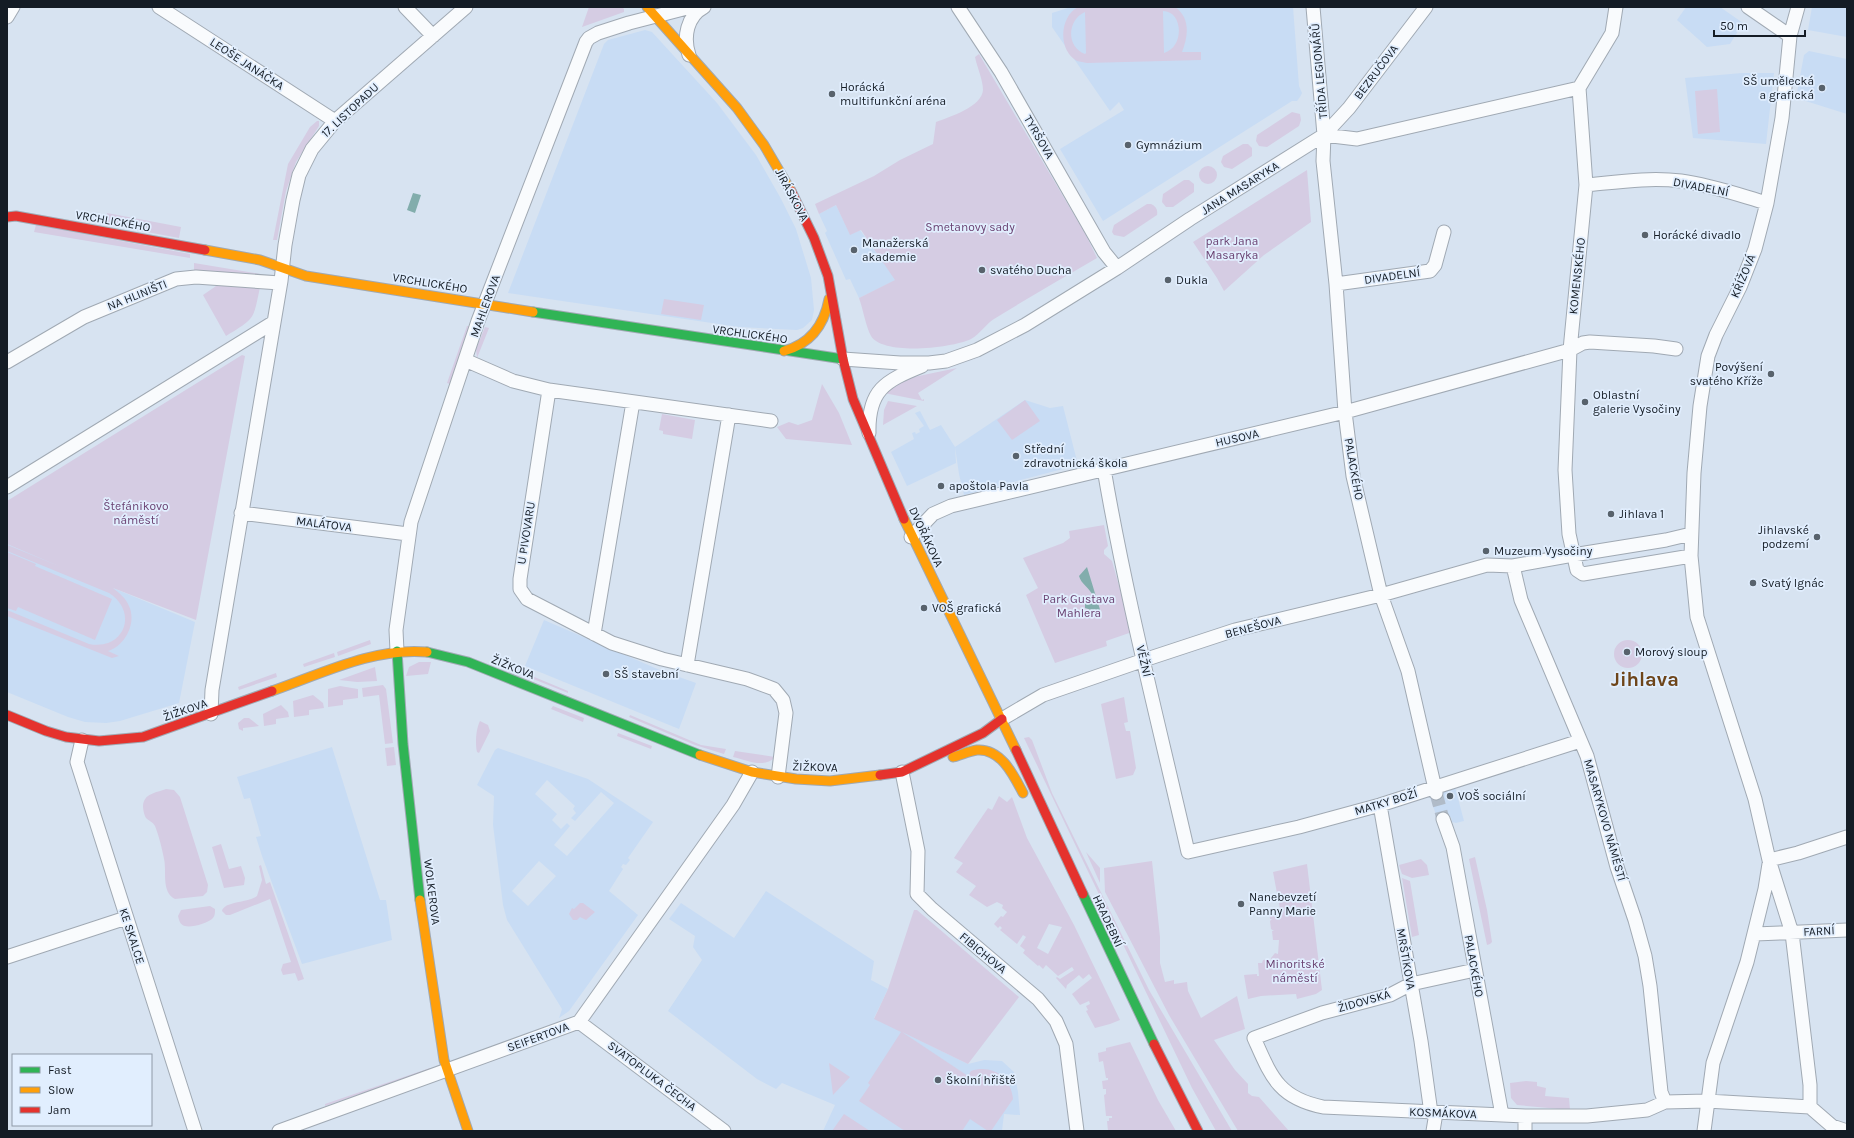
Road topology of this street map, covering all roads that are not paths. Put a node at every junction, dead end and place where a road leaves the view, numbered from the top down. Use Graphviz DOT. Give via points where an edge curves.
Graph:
graph roads {
  1 [pos="13,7"];
  2 [pos="158,7"];
  3 [pos="405,7"];
  4 [pos="466,7"];
  5 [pos="647,7"];
  6 [pos="691,7"];
  7 [pos="704,7"];
  8 [pos="958,7"];
  9 [pos="1313,7"];
  10 [pos="1426,7"];
  11 [pos="1616,7"];
  12 [pos="1748,7"];
  13 [pos="1798,7"];
  14 [pos="7,17"];
  15 [pos="656,17"];
  16 [pos="433,36"];
  17 [pos="1790,36"];
  18 [pos="690,55"];
  19 [pos="1579,88"];
  20 [pos="335,121"];
  21 [pos="1324,135"];
  22 [pos="1586,185"];
  23 [pos="1767,203"];
  24 [pos="7,210"];
  25 [pos="12,216"];
  26 [pos="1444,232"];
  27 [pos="282,268"];
  28 [pos="1117,268"];
  29 [pos="280,283"];
  30 [pos="1336,284"];
  31 [pos="830,286"];
  32 [pos="485,303"];
  33 [pos="274,322"];
  34 [pos="1676,349"];
  35 [pos="1570,350"];
  36 [pos="782,351"];
  37 [pos="843,359"];
  38 [pos="465,360"];
  39 [pos="7,362"];
  40 [pos="929,363"];
  41 [pos="549,390"];
  42 [pos="633,402"];
  43 [pos="1345,412"];
  44 [pos="729,415"];
  45 [pos="771,421"];
  46 [pos="869,437"];
  47 [pos="1104,469"];
  48 [pos="7,487"];
  49 [pos="241,513"];
  50 [pos="408,534"];
  51 [pos="1691,534"];
  52 [pos="911,537"];
  53 [pos="1573,554"];
  54 [pos="1691,556"];
  55 [pos="1513,566"];
  56 [pos="1381,595"];
  57 [pos="594,634"];
  58 [pos="397,651"];
  59 [pos="1144,660"];
  60 [pos="687,665"];
  61 [pos="211,714"];
  62 [pos="7,715"];
  63 [pos="1002,719"];
  64 [pos="82,740"];
  65 [pos="1580,741"];
  66 [pos="922,764"];
  67 [pos="752,772"];
  68 [pos="902,772"];
  69 [pos="778,777"];
  70 [pos="1436,790"];
  71 [pos="1027,800"];
  72 [pos="1380,805"];
  73 [pos="1035,813"];
  74 [pos="1443,819"];
  75 [pos="1847,837"];
  76 [pos="1188,852"];
  77 [pos="1770,860"];
  78 [pos="1072,872"];
  79 [pos="126,918"];
  80 [pos="1847,930"];
  81 [pos="1792,933"];
  82 [pos="1754,934"];
  83 [pos="7,957"];
  84 [pos="1475,970"];
  85 [pos="1411,984"];
  86 [pos="580,1022"];
  87 [pos="1254,1038"];
  88 [pos="448,1070"];
  89 [pos="1707,1101"];
  90 [pos="1665,1102"];
  91 [pos="1810,1107"];
  92 [pos="1434,1113"];
  93 [pos="1502,1115"];
  94 [pos="1525,1116"];
  95 [pos="195,1131"];
  96 [pos="279,1131"];
  97 [pos="468,1131"];
  98 [pos="724,1131"];
  99 [pos="1077,1131"];
  100 [pos="1198,1131"];
  101 [pos="1433,1131"];
  102 [pos="1525,1131"];
  103 [pos="1704,1131"];
  104 [pos="1847,1131"];
  1 -- 14 [label="street"];
  2 -- 20 [label="street, LEOŠE JANÁČKA"];
  3 -- 16 [label="street"];
  4 -- 16 [label="street, 17. LISTOPADU"];
  5 -- 15 [label="main road, JIRÁSKOVA"];
  6 -- 15 [label="street, MAHLEROVA"];
  7 -- 18 [label="street" via="695,13 688,25 687,42"];
  8 -- 28 [label="street, TYRŠOVA" via="1001,72 1104,252"];
  9 -- 21 [label="street, TŘÍDA LEGIONÁŘŮ"];
  10 -- 21 [label="street, BEZRUČOVA" via="1349,108"];
  11 -- 19 [label="street" via="1612,33"];
  12 -- 17 [label="street"];
  13 -- 17 [label="street, KŘÍŽOVÁ"];
  15 -- 18 [label="main road, JIRÁSKOVA"];
  15 -- 32 [label="street, MAHLEROVA" via="598,33 586,42"];
  16 -- 20 [label="street, 17. LISTOPADU"];
  17 -- 23 [label="street, KŘÍŽOVÁ" via="1782,118"];
  18 -- 31 [label="main road, JIRÁSKOVA" via="737,108 764,144 814,238"];
  19 -- 21 [label="street" via="1357,139"];
  19 -- 22 [label="street, KOMENSKÉHO"];
  20 -- 27 [label="street, 17. LISTOPADU" via="312,149 299,175"];
  21 -- 28 [label="street, JANA MASARYKA"];
  21 -- 30 [label="street, PALACKÉHO" via="1323,161"];
  22 -- 23 [label="street, DIVADELNÍ" via="1648,180 1680,181 1711,186"];
  22 -- 35 [label="street, KOMENSKÉHO"];
  23 -- 51 [label="street, KŘÍŽOVÁ" via="1755,249 1708,356 1700,406"];
  24 -- 25 [label="main road, VRCHLICKÉHO"];
  25 -- 27 [label="main road, VRCHLICKÉHO" via="260,260"];
  26 -- 30 [label="street, DIVADELNÍ" via="1435,265 1430,270"];
  27 -- 29 [label="street"];
  27 -- 32 [label="main road, VRCHLICKÉHO" via="306,276"];
  28 -- 40 [label="street, JANA MASARYKA" via="1025,325 977,350"];
  29 -- 33 [label="street"];
  29 -- 39 [label="street, NA HLINIŠTI" via="196,277 176,279 84,317"];
  30 -- 43 [label="street, PALACKÉHO"];
  31 -- 36 [label="main road" via="828,309 821,326 801,345"];
  31 -- 37 [label="main road, JIRÁSKOVA"];
  32 -- 36 [label="main road, VRCHLICKÉHO"];
  32 -- 38 [label="street, MAHLEROVA"];
  33 -- 48 [label="street"];
  33 -- 49 [label="street"];
  34 -- 35 [label="street, HUSOVA" via="1590,342"];
  35 -- 43 [label="street, HUSOVA"];
  35 -- 53 [label="street, KOMENSKÉHO" via="1565,470 1569,534"];
  36 -- 37 [label="main road, VRCHLICKÉHO"];
  37 -- 40 [label="street, JANA MASARYKA"];
  37 -- 46 [label="main road, DVOŘÁKOVA" via="851,394"];
  38 -- 41 [label="street" via="512,381"];
  38 -- 50 [label="street, MAHLEROVA"];
  40 -- 46 [label="street, JANA MASARYKA" via="898,376 880,390 870,412"];
  41 -- 42 [label="street"];
  41 -- 57 [label="street, U PIVOVARU" via="520,589 527,600"];
  42 -- 44 [label="street"];
  42 -- 57 [label="street"];
  43 -- 47 [label="street, HUSOVA"];
  43 -- 56 [label="street, PALACKÉHO" via="1354,476"];
  44 -- 45 [label="street"];
  44 -- 60 [label="street"];
  46 -- 52 [label="main road, DVOŘÁKOVA"];
  47 -- 52 [label="street, HUSOVA" via="951,506 933,514"];
  47 -- 59 [label="street, VĚŽNÍ"];
  49 -- 50 [label="street, MALÁTOVA"];
  49 -- 61 [label="street" via="212,690"];
  50 -- 58 [label="street, MAHLEROVA" via="396,630"];
  51 -- 53 [label="street"];
  51 -- 54 [label="street"];
  52 -- 63 [label="main road, DVOŘÁKOVA"];
  53 -- 54 [label="street" via="1577,570 1583,574"];
  53 -- 55 [label="street"];
  54 -- 77 [label="street" via="1697,617 1756,799"];
  55 -- 56 [label="street, BENEŠOVA" via="1487,566"];
  55 -- 65 [label="street, MASARYKOVO NÁMĚSTÍ" via="1521,600"];
  56 -- 59 [label="street, BENEŠOVA" via="1235,630"];
  56 -- 70 [label="street, PALACKÉHO" via="1408,671"];
  57 -- 60 [label="street, U PIVOVARU" via="612,643"];
  58 -- 61 [label="main road, ŽIŽKOVA" via="374,655"];
  58 -- 67 [label="main road, ŽIŽKOVA" via="436,652 468,662 688,751"];
  58 -- 88 [label="main road, WOLKEROVA" via="398,694 407,787 438,1022"];
  59 -- 63 [label="street, BENEŠOVA" via="1043,695"];
  59 -- 76 [label="street, VĚŽNÍ"];
  60 -- 69 [label="street, U PIVOVARU" via="747,679 774,689 783,700 786,713"];
  61 -- 64 [label="main road, ŽIŽKOVA" via="142,737"];
  62 -- 64 [label="main road, ŽIŽKOVA" via="46,731"];
  63 -- 66 [label="main road, ŽIŽKOVA" via="983,733"];
  63 -- 78 [label="main road, HRADEBNÍ"];
  64 -- 79 [label="street, KE SKALCE" via="77,762"];
  65 -- 70 [label="street, MATKY BOŽÍ"];
  65 -- 90 [label="street, MASARYKOVO NÁMĚSTÍ" via="1587,756 1617,867 1645,956 1661,1092"];
  66 -- 68 [label="main road, ŽIŽKOVA"];
  66 -- 71 [label="main road" via="971,751 988,751 997,755 1011,772"];
  67 -- 69 [label="main road, ŽIŽKOVA"];
  67 -- 86 [label="street, SEIFERTOVA" via="733,805"];
  68 -- 69 [label="main road, ŽIŽKOVA" via="830,781"];
  68 -- 99 [label="street, FIBICHOVA" via="918,851 917,894 1038,999 1056,1021 1066,1044"];
  70 -- 72 [label="street, MATKY BOŽÍ"];
  72 -- 76 [label="street, MATKY BOŽÍ" via="1299,827"];
  72 -- 85 [label="street, MRŠTÍKOVA"];
  73 -- 78 [label="main road"];
  74 -- 84 [label="street, PALACKÉHO" via="1453,847"];
  75 -- 77 [label="street"];
  77 -- 81 [label="street"];
  77 -- 82 [label="street"];
  78 -- 100 [label="main road, HRADEBNÍ" via="1170,1079"];
  79 -- 83 [label="street"];
  79 -- 95 [label="street, KE SKALCE"];
  80 -- 81 [label="street, FARNÍ"];
  81 -- 82 [label="street"];
  81 -- 91 [label="street" via="1810,1085"];
  82 -- 89 [label="street" via="1713,1063"];
  84 -- 85 [label="street, ŽIDOVSKÁ"];
  84 -- 93 [label="street, PALACKÉHO"];
  85 -- 87 [label="street, ŽIDOVSKÁ" via="1390,995 1322,1013"];
  85 -- 92 [label="street, MRŠTÍKOVA"];
  86 -- 88 [label="street, SEIFERTOVA"];
  86 -- 98 [label="street, SVATOPLUKA ČECHA"];
  87 -- 92 [label="street, KOSMÁKOVA" via="1273,1077 1298,1101 1323,1107"];
  88 -- 96 [label="street, SEIFERTOVA"];
  88 -- 97 [label="main road, WOLKEROVA"];
  89 -- 90 [label="street"];
  89 -- 91 [label="street"];
  89 -- 103 [label="street"];
  90 -- 94 [label="street, KOSMÁKOVA" via="1643,1110 1587,1116"];
  91 -- 104 [label="street" via="1832,1126"];
  92 -- 93 [label="street, KOSMÁKOVA"];
  92 -- 101 [label="street, MRŠTÍKOVA"];
  93 -- 94 [label="street, KOSMÁKOVA"];
  94 -- 102 [label="street"];
}
